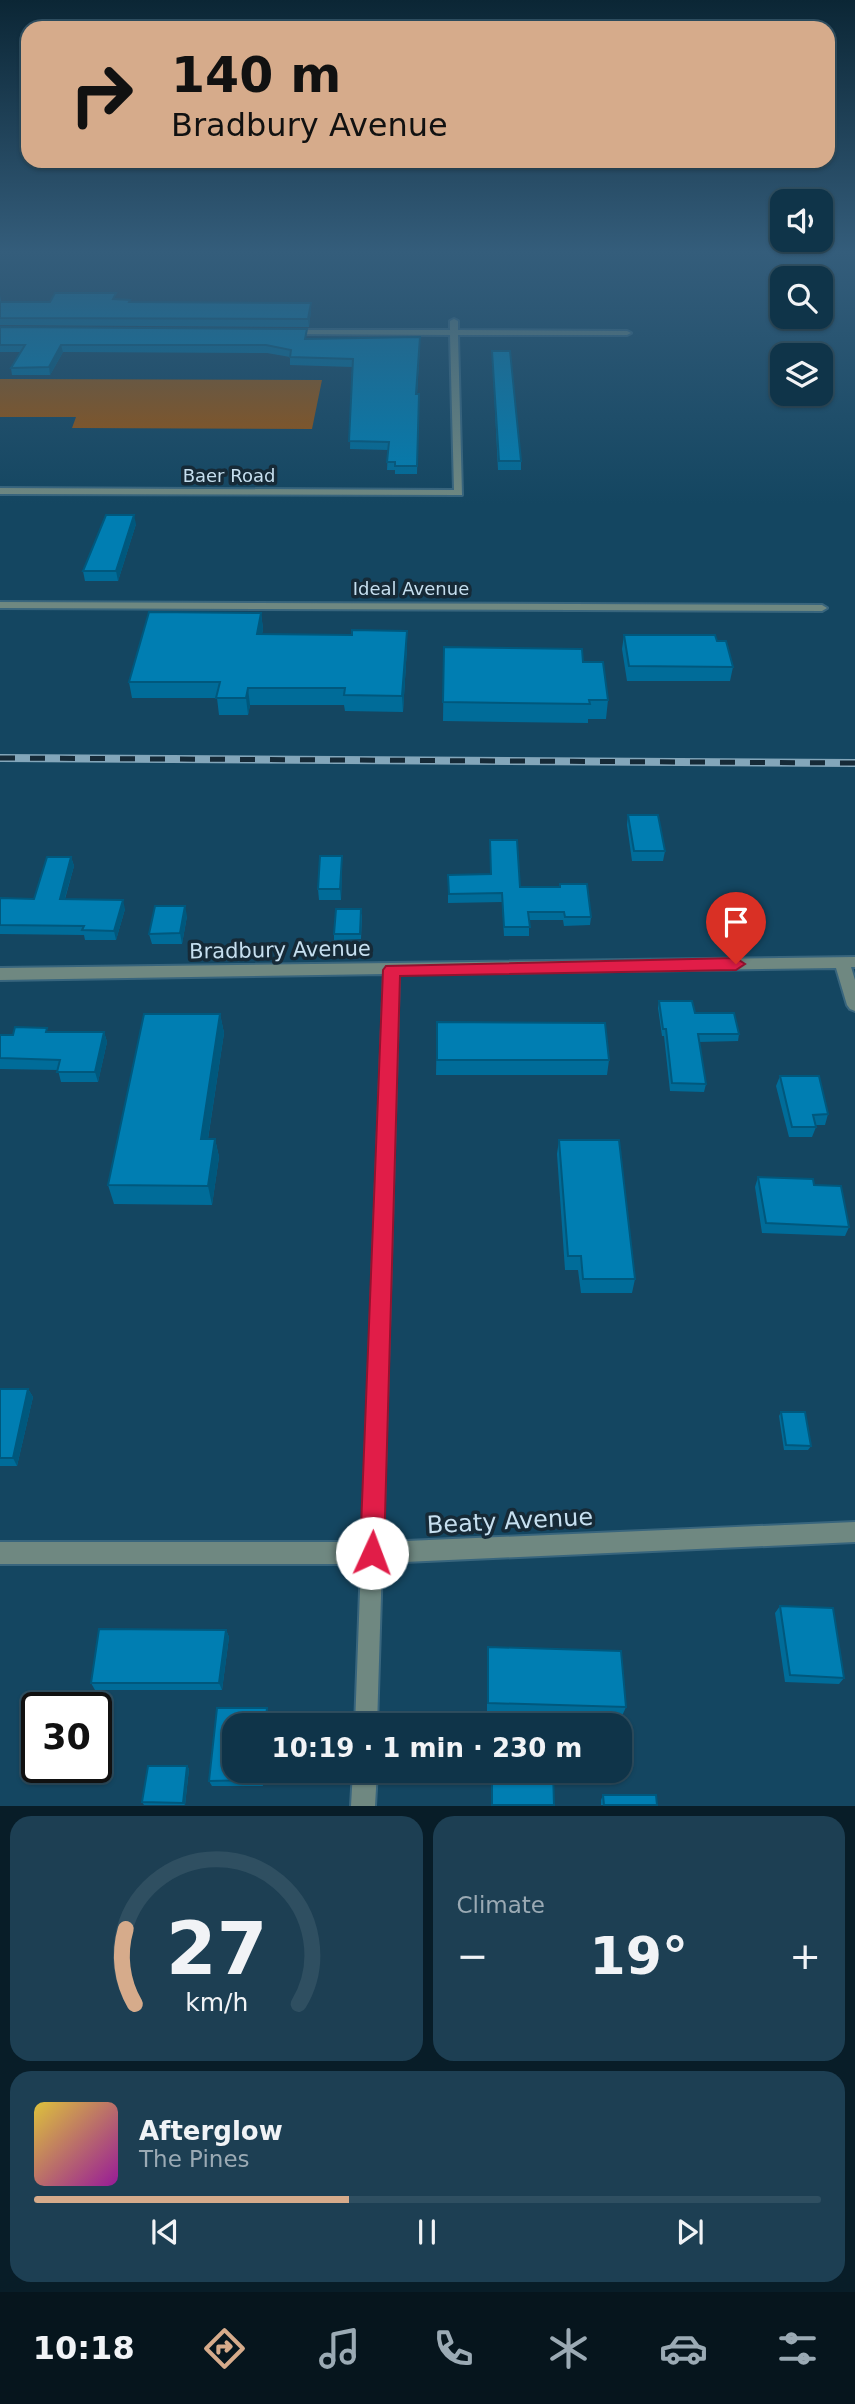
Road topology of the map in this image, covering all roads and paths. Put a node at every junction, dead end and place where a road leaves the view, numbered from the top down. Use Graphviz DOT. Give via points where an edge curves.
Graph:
graph roads {
  1 [pos="454,335"];
  2 [pos="0,491"];
  3 [pos="0,605"];
  4 [pos="822,608"];
  5 [pos="849,962"];
  6 [pos="392,970"];
  7 [pos="0,974"];
  8 [pos="855,1005"];
  9 [pos="855,1532"];
  10 [pos="0,1553"];
  11 [pos="372,1553"];
  12 [pos="366,1713"];
  13 [pos="364,1783"];
  14 [pos="363,1805"];
  1 -- 2 [label="street, Baer Road" via="458,493"];
  3 -- 4 [label="street, Ideal Avenue"];
  5 -- 6 [label="street, Bradbury Avenue"];
  5 -- 8 [label="street"];
  6 -- 7 [label="street, Bradbury Avenue"];
  6 -- 11 [label="street"];
  9 -- 11 [label="street, Beaty Avenue"];
  10 -- 11 [label="street, Beaty Avenue"];
  11 -- 12 [label="street"];
  13 -- 14 [label="street"];
}
